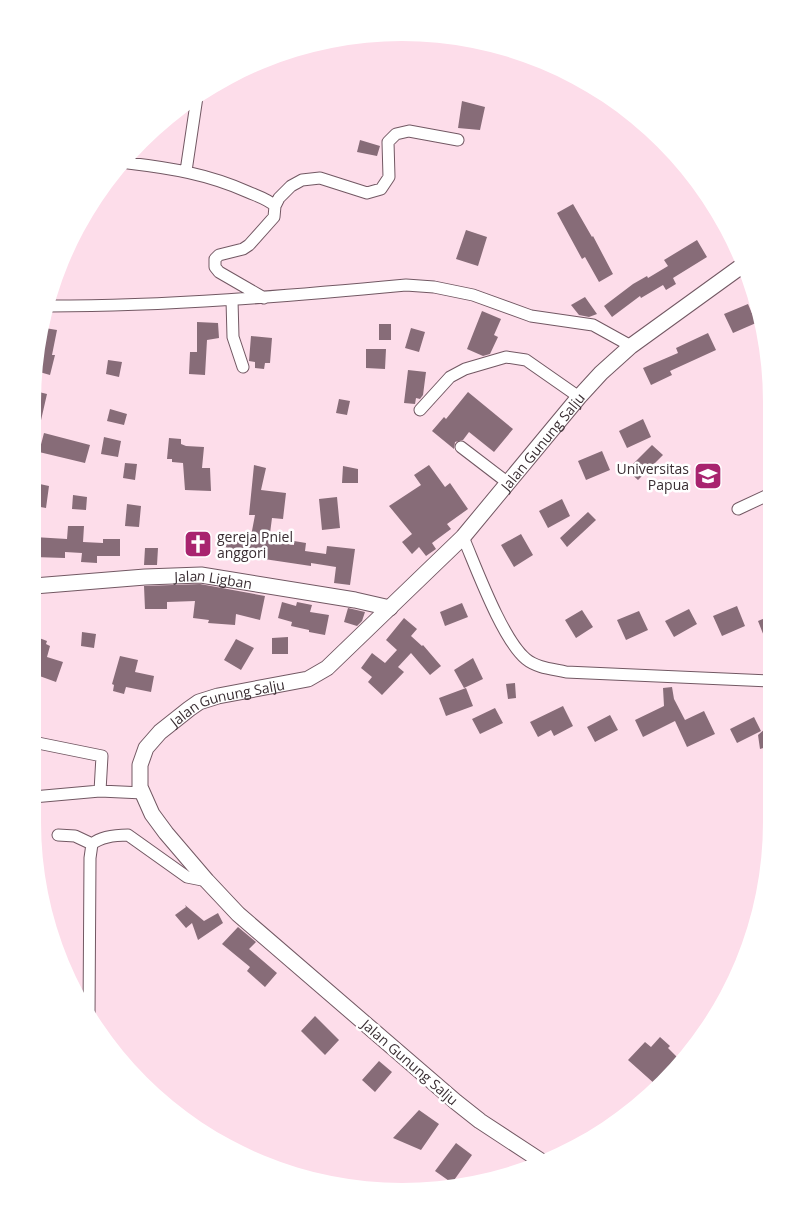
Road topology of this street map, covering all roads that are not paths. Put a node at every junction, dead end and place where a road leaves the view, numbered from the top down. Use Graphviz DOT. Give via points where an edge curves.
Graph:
graph roads {
  1 [pos="195,107"];
  2 [pos="458,140"];
  3 [pos="131,163"];
  4 [pos="186,171"];
  5 [pos="275,206"];
  6 [pos="737,269"];
  7 [pos="264,298"];
  8 [pos="232,300"];
  9 [pos="55,306"];
  10 [pos="630,346"];
  11 [pos="243,367"];
  12 [pos="579,397"];
  13 [pos="420,410"];
  14 [pos="461,447"];
  15 [pos="508,483"];
  16 [pos="763,497"];
  17 [pos="738,509"];
  18 [pos="463,536"];
  19 [pos="41,585"];
  20 [pos="390,608"];
  21 [pos="763,681"];
  22 [pos="41,744"];
  23 [pos="100,791"];
  24 [pos="142,794"];
  25 [pos="41,797"];
  26 [pos="58,835"];
  27 [pos="92,844"];
  28 [pos="207,881"];
  29 [pos="89,1000"];
  30 [pos="535,1157"];
  1 -- 4 [label="street"];
  2 -- 5 [label="street" via="409,131 396,134 388,142 389,177 381,189 367,194 327,179 309,178 291,186"];
  3 -- 4 [label="street"];
  4 -- 5 [label="street" via="223,181"];
  5 -- 7 [label="street" via="274,217 249,245 219,255 214,263 224,275"];
  6 -- 10 [label="main road, Jalan Gunung Salju"];
  7 -- 8 [label="street"];
  7 -- 10 [label="street" via="419,285 473,295 530,316 593,325"];
  8 -- 9 [label="street"];
  8 -- 11 [label="street" via="233,337"];
  10 -- 12 [label="main road, Jalan Gunung Salju"];
  12 -- 13 [label="street" via="526,360 506,357 465,369 450,378"];
  12 -- 15 [label="main road, Jalan Gunung Salju"];
  14 -- 15 [label="street"];
  15 -- 18 [label="main road, Jalan Gunung Salju"];
  16 -- 17 [label="street"];
  18 -- 20 [label="main road, Jalan Gunung Salju"];
  18 -- 21 [label="street" via="501,622 526,660 566,672"];
  19 -- 20 [label="main road, Jalan Ligban" via="201,575"];
  20 -- 24 [label="main road, Jalan Gunung Salju" via="334,663 316,675 297,682 218,696 199,702 180,715 160,732 144,753 140,771"];
  22 -- 23 [label="street" via="102,756"];
  23 -- 24 [label="street"];
  23 -- 25 [label="street"];
  24 -- 28 [label="main road, Jalan Gunung Salju" via="166,833"];
  26 -- 27 [label="street" via="75,836"];
  27 -- 28 [label="street" via="105,838 128,835 187,877"];
  27 -- 29 [label="street"];
  28 -- 30 [label="main road, Jalan Gunung Salju" via="253,926 456,1102"];
}
